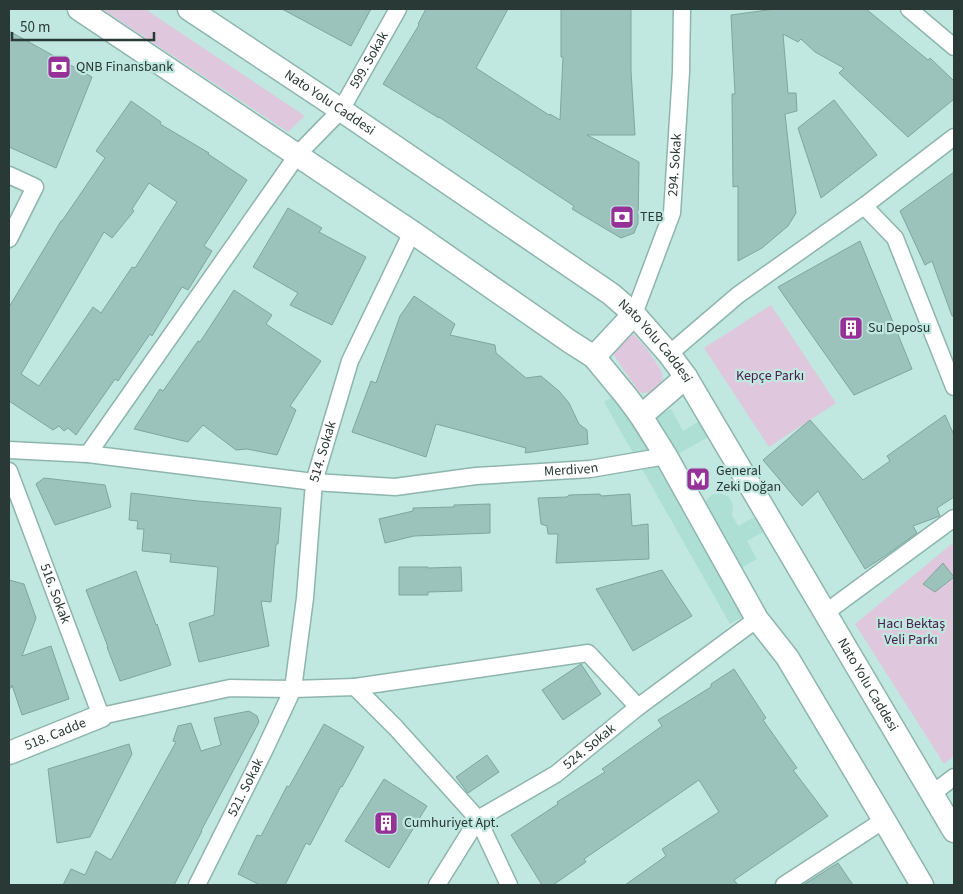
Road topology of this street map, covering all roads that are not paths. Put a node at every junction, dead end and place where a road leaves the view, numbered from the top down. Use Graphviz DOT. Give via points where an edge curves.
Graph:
graph roads {
  1 [pos="79,9"];
  2 [pos="189,9"];
  3 [pos="398,9"];
  4 [pos="682,9"];
  5 [pos="909,9"];
  6 [pos="954,47"];
  7 [pos="341,110"];
  8 [pos="954,138"];
  9 [pos="298,154"];
  10 [pos="9,175"];
  11 [pos="864,206"];
  12 [pos="412,232"];
  13 [pos="9,238"];
  14 [pos="634,314"];
  15 [pos="669,354"];
  16 [pos="594,357"];
  17 [pos="686,377"];
  18 [pos="954,387"];
  19 [pos="641,416"];
  20 [pos="9,450"];
  21 [pos="88,454"];
  22 [pos="666,456"];
  23 [pos="9,471"];
  24 [pos="314,482"];
  25 [pos="954,518"];
  26 [pos="825,613"];
  27 [pos="757,619"];
  28 [pos="355,687"];
  29 [pos="293,690"];
  30 [pos="638,707"];
  31 [pos="101,716"];
  32 [pos="9,753"];
  33 [pos="954,777"];
  34 [pos="932,794"];
  35 [pos="478,819"];
  36 [pos="884,820"];
  37 [pos="954,831"];
  38 [pos="197,885"];
  39 [pos="437,885"];
  40 [pos="509,885"];
  41 [pos="784,885"];
  42 [pos="922,885"];
  1 -- 9 [label="main road"];
  2 -- 7 [label="main road, Nato Yolu Caddesi"];
  3 -- 7 [label="street, 599. Sokak"];
  4 -- 14 [label="street, 294. Sokak" via="672,213"];
  5 -- 6 [label="street"];
  7 -- 9 [label="street, 599. Sokak"];
  7 -- 14 [label="main road, Nato Yolu Caddesi" via="610,294"];
  8 -- 11 [label="street"];
  9 -- 12 [label="main road"];
  9 -- 21 [label="street, 599. Sokak"];
  10 -- 13 [label="street" via="35,187"];
  11 -- 15 [label="street" via="738,295"];
  11 -- 18 [label="street" via="895,238"];
  12 -- 16 [label="main road"];
  12 -- 24 [label="street, 514. Sokak" via="350,361"];
  14 -- 15 [label="main road, Nato Yolu Caddesi"];
  14 -- 16 [label="main road"];
  15 -- 17 [label="main road, Nato Yolu Caddesi"];
  16 -- 19 [label="main road"];
  17 -- 19 [label="main road"];
  17 -- 26 [label="main road, Nato Yolu Caddesi"];
  19 -- 22 [label="main road"];
  20 -- 21 [label="street, Merdiven"];
  21 -- 24 [label="street, Merdiven"];
  22 -- 24 [label="street, Merdiven" via="590,469 476,476 395,487"];
  22 -- 27 [label="main road"];
  23 -- 31 [label="street, 516. Sokak"];
  24 -- 29 [label="street, 514. Sokak" via="305,598"];
  25 -- 26 [label="street"];
  26 -- 34 [label="main road, Nato Yolu Caddesi"];
  27 -- 30 [label="street, 524. Sokak"];
  27 -- 36 [label="main road" via="787,657"];
  28 -- 29 [label="street"];
  28 -- 30 [label="street" via="588,654"];
  28 -- 35 [label="street"];
  29 -- 31 [label="street" via="230,688"];
  29 -- 38 [label="street, 521. Sokak"];
  30 -- 35 [label="street, 524. Sokak" via="556,774"];
  31 -- 32 [label="main road, 518. Cadde"];
  33 -- 34 [label="street"];
  34 -- 37 [label="main road, Nato Yolu Caddesi"];
  35 -- 39 [label="street, 524. Sokak"];
  35 -- 40 [label="street"];
  36 -- 41 [label="street"];
  36 -- 42 [label="main road"];
}
